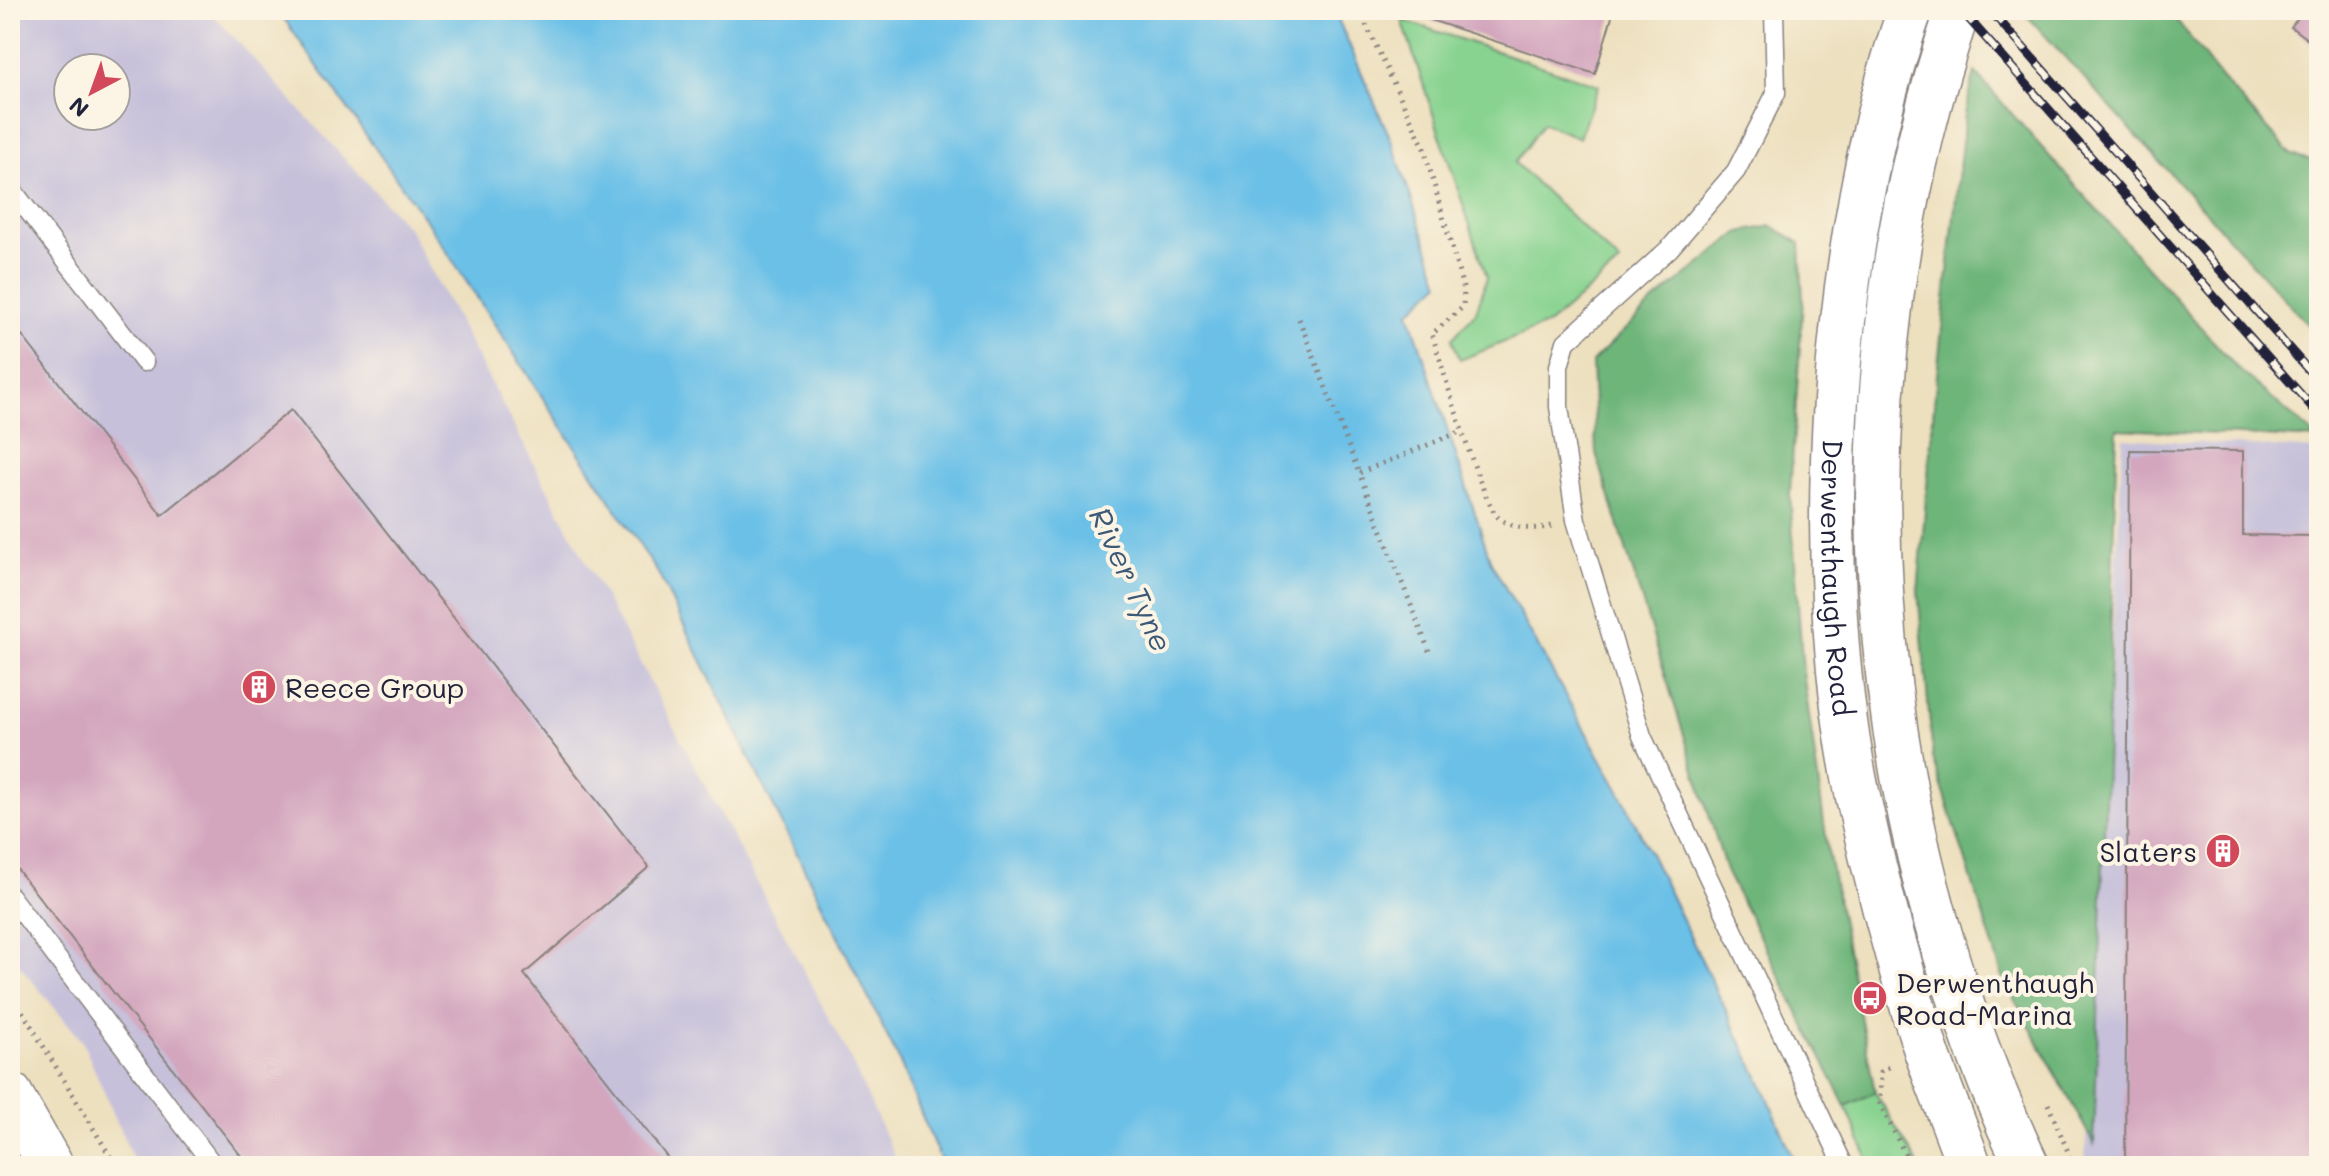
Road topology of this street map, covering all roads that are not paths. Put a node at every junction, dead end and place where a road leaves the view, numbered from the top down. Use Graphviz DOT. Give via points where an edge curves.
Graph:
graph roads {
  1 [pos="1774,10"];
  2 [pos="1910,10"];
  3 [pos="1958,10"];
  4 [pos="10,187"];
  5 [pos="144,362"];
  6 [pos="10,896"];
  7 [pos="10,1094"];
  8 [pos="1968,1156"];
  9 [pos="51,1166"];
  10 [pos="214,1166"];
  11 [pos="1844,1166"];
  12 [pos="2027,1166"];
  1 -- 11 [label="lane" via="1776,93 1736,171 1670,248 1566,342 1559,366 1559,407 1576,520 1642,736"];
  2 -- 8 [label="main road, Derwenthaugh Road" via="1874,134 1843,323 1835,602 1858,793 1925,1049"];
  3 -- 12 [label="main road, Derwenthaugh Road" via="1917,151 1885,327 1878,581 1899,758 1924,875 1951,976"];
  4 -- 5 [label="lane"];
  6 -- 10 [label="lane"];
  7 -- 9 [label="main road"];
}
